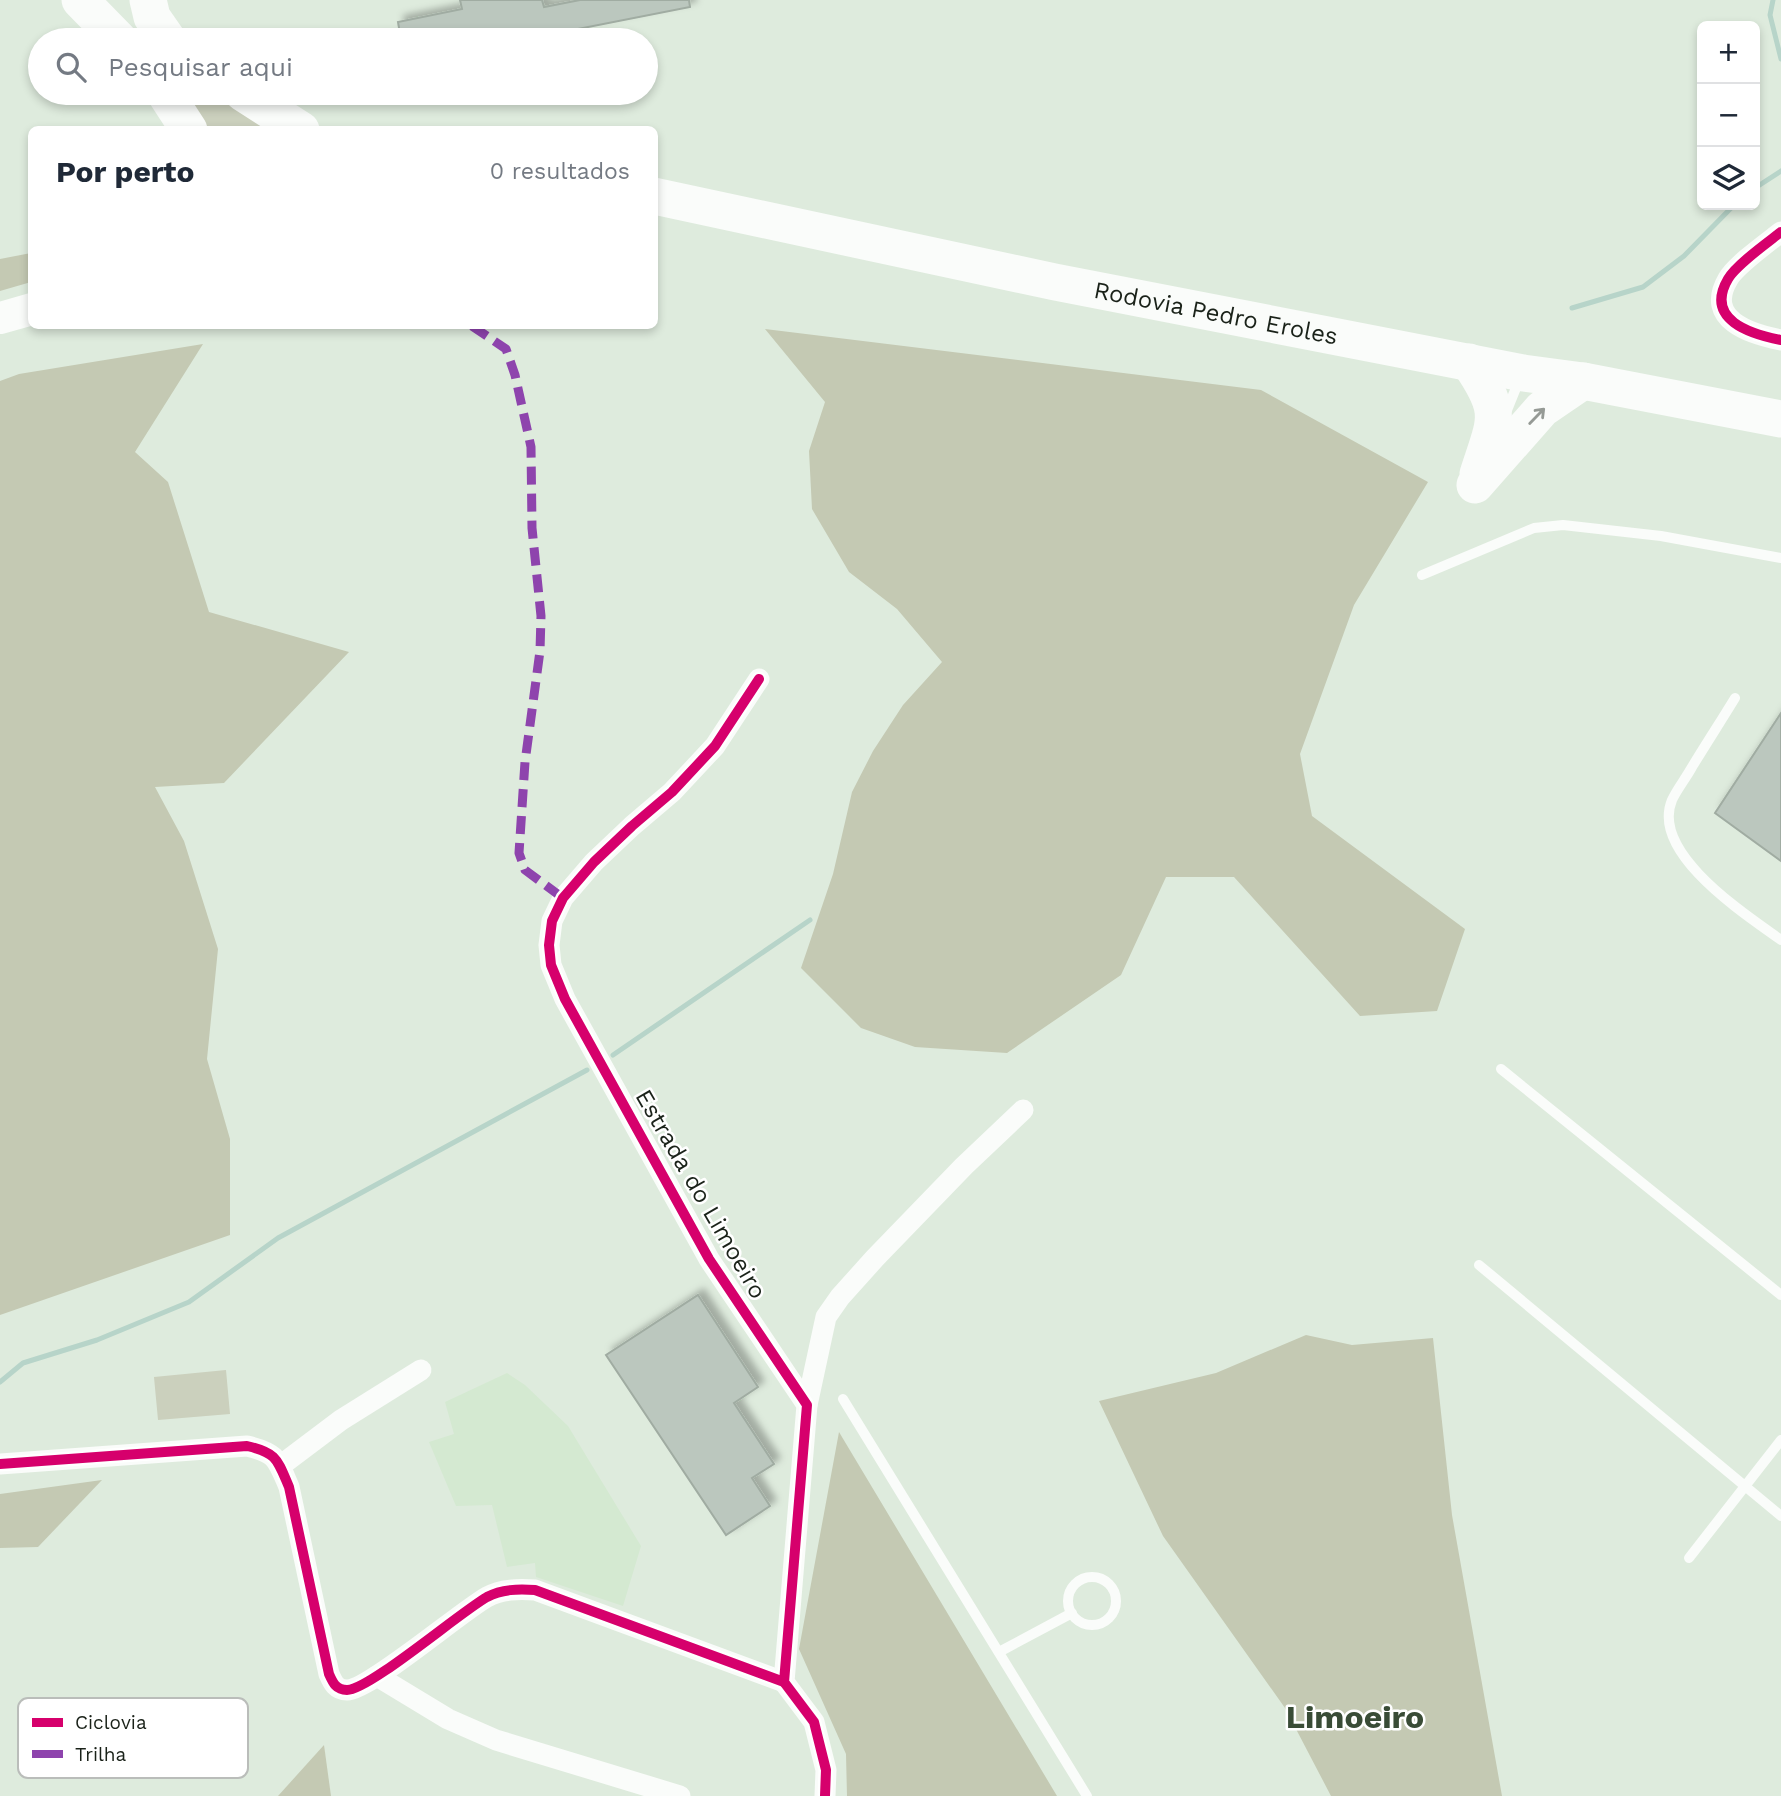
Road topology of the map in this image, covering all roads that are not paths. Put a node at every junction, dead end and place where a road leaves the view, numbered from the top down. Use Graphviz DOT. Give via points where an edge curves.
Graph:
graph roads {
  1 [pos="80,0"];
  2 [pos="148,0"];
  3 [pos="107,28"];
  4 [pos="160,28"];
  5 [pos="172,105"];
  6 [pos="262,105"];
  7 [pos="186,126"];
  8 [pos="295,126"];
  9 [pos="658,185"];
  10 [pos="658,197"];
  11 [pos="1781,232"];
  12 [pos="28,310"];
  13 [pos="0,318"];
  14 [pos="1781,340"];
  15 [pos="1469,362"];
  16 [pos="1523,373"];
  17 [pos="1583,381"];
  18 [pos="1781,401"];
  19 [pos="1781,419"];
  20 [pos="1475,485"];
  21 [pos="1781,558"];
  22 [pos="1422,575"];
  23 [pos="760,679"];
  24 [pos="1735,698"];
  25 [pos="1781,940"];
  26 [pos="1501,1069"];
  27 [pos="1023,1110"];
  28 [pos="1479,1265"];
  29 [pos="1781,1295"];
  30 [pos="421,1370"];
  31 [pos="844,1399"];
  32 [pos="807,1405"];
  33 [pos="1781,1440"];
  34 [pos="0,1464"];
  35 [pos="280,1466"];
  36 [pos="1745,1486"];
  37 [pos="1781,1516"];
  38 [pos="1689,1558"];
  39 [pos="1072,1613"];
  40 [pos="999,1651"];
  41 [pos="377,1676"];
  42 [pos="784,1682"];
  43 [pos="680,1796"];
  44 [pos="825,1796"];
  45 [pos="1087,1796"];
  1 -- 3 [label="highway"];
  2 -- 4 [label="highway"];
  5 -- 7 [label="highway"];
  6 -- 8 [label="highway"];
  9 -- 18 [label="highway, Rodovia Pedro Eroles"];
  10 -- 15 [label="highway, Rodovia Pedro Eroles" via="1055,282"];
  11 -- 14 [label="street" via="1729,277 1723,307 1740,328"];
  12 -- 13 [label="main road"];
  15 -- 16 [label="highway, Rodovia Pedro Eroles"];
  15 -- 20 [label="highway" via="1494,407 1494,426"];
  16 -- 17 [label="highway, Rodovia Pedro Eroles"];
  16 -- 20 [label="lane"];
  17 -- 19 [label="highway, Rodovia Pedro Eroles"];
  20 -- 17 [label="highway, one-way" via="1542,409"];
  21 -- 22 [label="lane" via="1661,536 1563,525 1534,528"];
  23 -- 32 [label="street, Estrada do Limoeiro" via="715,746 594,862 563,898 552,921 549,945 551,965 565,999 709,1259"];
  24 -- 25 [label="lane" via="1671,801 1670,822 1681,856 1702,879"];
  26 -- 29 [label="lane"];
  27 -- 32 [label="street" via="840,1297 826,1317"];
  28 -- 36 [label="lane"];
  30 -- 35 [label="street" via="341,1420"];
  31 -- 40 [label="lane"];
  32 -- 42 [label="street"];
  33 -- 36 [label="lane"];
  34 -- 35 [label="street" via="247,1446 268,1451"];
  35 -- 41 [label="street" via="289,1487 333,1684 350,1690"];
  36 -- 37 [label="lane"];
  36 -- 38 [label="lane"];
  39 -- 39 [label="lane" via="1088,1625 1104,1622 1116,1604 1113,1589 1094,1577 1079,1581 1069,1594"];
  39 -- 40 [label="lane"];
  40 -- 45 [label="lane"];
  41 -- 42 [label="street" via="489,1596 519,1589 535,1590"];
  41 -- 43 [label="street" via="448,1720 496,1740"];
  42 -- 44 [label="street" via="814,1722 825,1770"];
}
